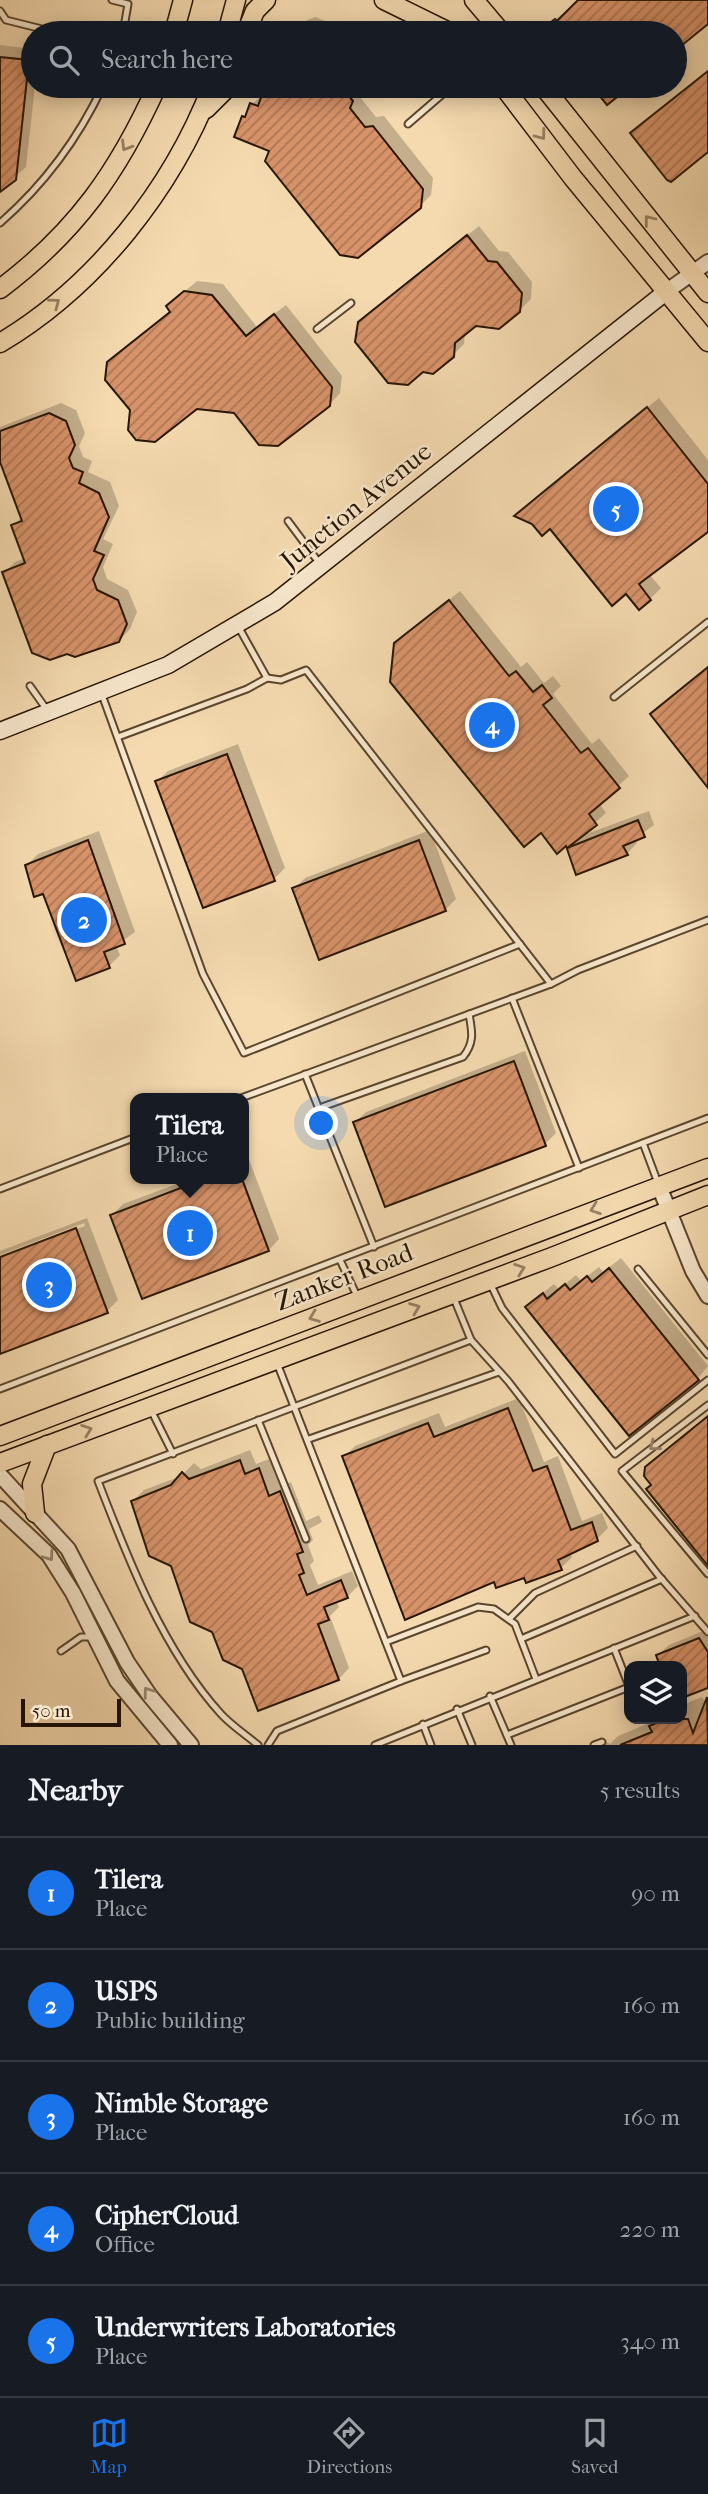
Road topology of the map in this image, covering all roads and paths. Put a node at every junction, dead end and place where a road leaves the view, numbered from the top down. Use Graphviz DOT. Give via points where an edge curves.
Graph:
graph roads {
  1 [pos="112,0"];
  2 [pos="183,0"];
  3 [pos="236,0"];
  4 [pos="266,0"];
  5 [pos="384,0"];
  6 [pos="474,0"];
  7 [pos="0,11"];
  8 [pos="124,21"];
  9 [pos="177,21"];
  10 [pos="230,21"];
  11 [pos="251,21"];
  12 [pos="427,21"];
  13 [pos="492,21"];
  14 [pos="21,24"];
  15 [pos="97,98"];
  16 [pos="152,98"];
  17 [pos="207,98"];
  18 [pos="217,98"];
  19 [pos="438,98"];
  20 [pos="512,98"];
  21 [pos="553,98"];
  22 [pos="201,114"];
  23 [pos="408,124"];
  24 [pos="0,223"];
  25 [pos="708,262"];
  26 [pos="692,274"];
  27 [pos="0,289"];
  28 [pos="667,291"];
  29 [pos="708,293"];
  30 [pos="351,303"];
  31 [pos="317,329"];
  32 [pos="708,342"];
  33 [pos="0,343"];
  34 [pos="288,521"];
  35 [pos="321,565"];
  36 [pos="708,622"];
  37 [pos="237,625"];
  38 [pos="267,678"];
  39 [pos="30,686"];
  40 [pos="102,692"];
  41 [pos="614,697"];
  42 [pos="49,712"];
  43 [pos="0,731"];
  44 [pos="118,737"];
  45 [pos="708,920"];
  46 [pos="520,944"];
  47 [pos="551,984"];
  48 [pos="512,998"];
  49 [pos="469,1014"];
  50 [pos="305,1074"];
  51 [pos="249,1095"];
  52 [pos="318,1108"];
  53 [pos="708,1118"];
  54 [pos="130,1139"];
  55 [pos="643,1143"];
  56 [pos="579,1168"];
  57 [pos="708,1168"];
  58 [pos="659,1186"];
  59 [pos="0,1189"];
  60 [pos="708,1195"];
  61 [pos="668,1211"];
  62 [pos="374,1247"];
  63 [pos="340,1260"];
  64 [pos="638,1269"];
  65 [pos="488,1281"];
  66 [pos="453,1294"];
  67 [pos="708,1296"];
  68 [pos="359,1299"];
  69 [pos="471,1340"];
  70 [pos="708,1355"];
  71 [pos="276,1360"];
  72 [pos="499,1372"];
  73 [pos="708,1380"];
  74 [pos="0,1390"];
  75 [pos="295,1404"];
  76 [pos="708,1405"];
  77 [pos="149,1407"];
  78 [pos="258,1420"];
  79 [pos="0,1436"];
  80 [pos="309,1439"];
  81 [pos="47,1445"];
  82 [pos="173,1454"];
  83 [pos="0,1462"];
  84 [pos="0,1475"];
  85 [pos="0,1509"];
  86 [pos="35,1513"];
  87 [pos="306,1539"];
  88 [pos="637,1546"];
  89 [pos="708,1574"];
  90 [pos="662,1579"];
  91 [pos="695,1616"];
  92 [pos="509,1619"];
  93 [pos="110,1630"];
  94 [pos="708,1632"];
  95 [pos="94,1637"];
  96 [pos="521,1639"];
  97 [pos="386,1642"];
  98 [pos="614,1648"];
  99 [pos="486,1650"];
  100 [pos="61,1651"];
  101 [pos="624,1674"];
  102 [pos="536,1679"];
  103 [pos="401,1681"];
  104 [pos="624,1689"];
  105 [pos="490,1696"];
  106 [pos="457,1709"];
  107 [pos="423,1724"];
  108 [pos="507,1735"];
  109 [pos="602,1742"];
  110 [pos="170,1745"];
  111 [pos="191,1745"];
  112 [pos="258,1745"];
  113 [pos="268,1745"];
  114 [pos="375,1745"];
  115 [pos="431,1745"];
  116 [pos="472,1745"];
  117 [pos="511,1745"];
  118 [pos="594,1745"];
  1 -- 8 [label="lane" via="128,4"];
  2 -- 9 [label="main road"];
  3 -- 10 [label="main road"];
  4 -- 11 [label="main road"];
  5 -- 12 [label="main road"];
  6 -- 13 [label="main road"];
  7 -- 14 [label="lane" via="6,20"];
  15 -- 24 [label="lane" via="52,172"];
  16 -- 27 [label="main road, one-way" via="103,185 70,229"];
  17 -- 22 [label="main road"];
  18 -- 22 [label="main road"];
  19 -- 23 [label="lane"];
  20 -- 28 [label="main road, one-way"];
  26 -- 21 [label="main road, one-way"];
  33 -- 22 [label="main road, one-way" via="64,296 98,263 154,197"];
  25 -- 26 [label="street, Junction Avenue"];
  26 -- 28 [label="street, Junction Avenue"];
  26 -- 29 [label="main road"];
  28 -- 32 [label="main road"];
  28 -- 35 [label="main road, Junction Avenue"];
  30 -- 31 [label="lane"];
  34 -- 35 [label="lane"];
  35 -- 37 [label="main road, Junction Avenue"];
  36 -- 41 [label="lane"];
  37 -- 38 [label="lane"];
  37 -- 40 [label="main road, Junction Avenue" via="168,665"];
  38 -- 44 [label="lane"];
  38 -- 46 [label="lane" via="281,680 306,670"];
  39 -- 42 [label="lane"];
  40 -- 42 [label="main road, Junction Avenue"];
  40 -- 44 [label="lane"];
  42 -- 43 [label="main road, Junction Avenue"];
  44 -- 46 [label="lane" via="203,974 244,1053"];
  45 -- 47 [label="lane"];
  46 -- 47 [label="lane"];
  47 -- 48 [label="lane"];
  48 -- 49 [label="lane"];
  48 -- 56 [label="lane"];
  49 -- 50 [label="lane"];
  49 -- 52 [label="lane" via="473,1034 464,1057"];
  50 -- 51 [label="lane"];
  50 -- 52 [label="lane"];
  52 -- 62 [label="lane"];
  53 -- 55 [label="lane"];
  54 -- 59 [label="lane"];
  55 -- 56 [label="lane"];
  55 -- 58 [label="lane"];
  56 -- 62 [label="lane"];
  57 -- 58 [label="main road, Zanker Road"];
  58 -- 61 [label="street"];
  58 -- 68 [label="main road, Zanker Road, one-way"];
  60 -- 61 [label="main road, Zanker Road"];
  65 -- 61 [label="main road, Zanker Road, one-way"];
  61 -- 67 [label="street"];
  62 -- 63 [label="lane"];
  63 -- 68 [label="lane"];
  63 -- 74 [label="lane"];
  64 -- 70 [label="lane"];
  65 -- 66 [label="main road, Zanker Road"];
  65 -- 73 [label="lane" via="502,1308 615,1454"];
  66 -- 69 [label="lane"];
  71 -- 66 [label="main road, Zanker Road, one-way"];
  68 -- 79 [label="main road, Zanker Road, one-way"];
  69 -- 72 [label="lane"];
  69 -- 75 [label="lane"];
  71 -- 75 [label="lane"];
  71 -- 77 [label="main road, Zanker Road"];
  72 -- 80 [label="lane"];
  72 -- 88 [label="lane"];
  75 -- 78 [label="lane"];
  75 -- 80 [label="lane"];
  76 -- 89 [label="lane, one-way" via="622,1471"];
  81 -- 77 [label="main road, Zanker Road, one-way"];
  77 -- 82 [label="lane"];
  78 -- 82 [label="lane"];
  78 -- 87 [label="lane"];
  80 -- 97 [label="lane"];
  81 -- 83 [label="main road, Zanker Road"];
  81 -- 86 [label="main road" via="32,1484"];
  82 -- 112 [label="lane" via="98,1480 133,1571 173,1647 221,1714"];
  84 -- 86 [label="street"];
  85 -- 95 [label="street, one-way" via="49,1555"];
  86 -- 93 [label="street" via="68,1549"];
  88 -- 90 [label="lane"];
  88 -- 92 [label="lane" via="535,1593"];
  90 -- 91 [label="lane"];
  90 -- 96 [label="lane"];
  91 -- 94 [label="lane"];
  91 -- 98 [label="lane"];
  92 -- 96 [label="lane"];
  92 -- 97 [label="lane" via="494,1609 478,1607"];
  93 -- 95 [label="street"];
  111 -- 93 [label="street, one-way" via="150,1696"];
  95 -- 100 [label="lane" via="81,1637"];
  95 -- 110 [label="street" via="117,1681"];
  96 -- 102 [label="lane"];
  97 -- 103 [label="lane"];
  98 -- 101 [label="lane"];
  98 -- 102 [label="lane"];
  99 -- 103 [label="lane"];
  102 -- 105 [label="lane"];
  103 -- 113 [label="lane" via="277,1731"];
  104 -- 108 [label="lane"];
  105 -- 106 [label="lane"];
  105 -- 108 [label="lane"];
  106 -- 107 [label="lane"];
  106 -- 116 [label="lane"];
  107 -- 114 [label="lane"];
  107 -- 115 [label="lane"];
  108 -- 117 [label="lane"];
  109 -- 118 [label="lane"];
}
